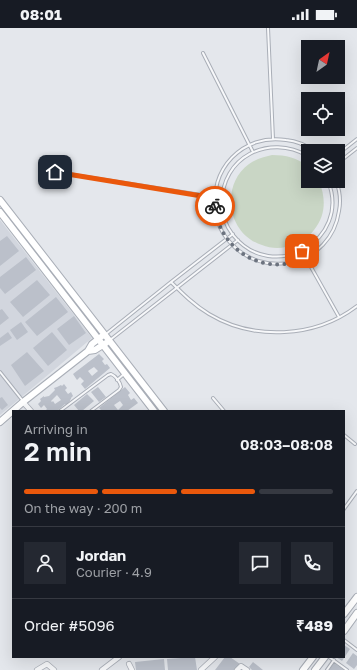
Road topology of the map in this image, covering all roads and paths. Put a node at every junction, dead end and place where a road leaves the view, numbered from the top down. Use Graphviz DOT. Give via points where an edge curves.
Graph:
graph roads {
  1 [pos="268,28"];
  2 [pos="203,53"];
  3 [pos="273,139"];
  4 [pos="357,139"];
  5 [pos="302,144"];
  6 [pos="249,145"];
  7 [pos="345,148"];
  8 [pos="357,148"];
  9 [pos="253,152"];
  10 [pos="301,152"];
  11 [pos="345,157"];
  12 [pos="55,172"];
  13 [pos="330,188"];
  14 [pos="338,188"];
  15 [pos="214,198"];
  16 [pos="0,200"];
  17 [pos="0,212"];
  18 [pos="233,234"];
  19 [pos="227,239"];
  20 [pos="238,240"];
  21 [pos="232,245"];
  22 [pos="302,251"];
  23 [pos="305,258"];
  24 [pos="171,282"];
  25 [pos="177,288"];
  26 [pos="357,306"];
  27 [pos="338,317"];
  28 [pos="105,335"];
  29 [pos="99,339"];
  30 [pos="109,341"];
  31 [pos="103,345"];
  32 [pos="88,351"];
  33 [pos="0,372"];
  34 [pos="125,373"];
  35 [pos="117,380"];
  36 [pos="213,398"];
  37 [pos="23,402"];
  38 [pos="14,410"];
  39 [pos="30,410"];
  40 [pos="61,410"];
  41 [pos="92,410"];
  42 [pos="153,410"];
  43 [pos="163,410"];
  44 [pos="223,410"];
  45 [pos="12,412"];
  46 [pos="0,422"];
  47 [pos="345,436"];
  48 [pos="356,444"];
  49 [pos="357,491"];
  50 [pos="345,508"];
  51 [pos="357,597"];
  52 [pos="345,613"];
  53 [pos="357,613"];
  54 [pos="345,630"];
  55 [pos="345,641"];
  56 [pos="357,650"];
  57 [pos="118,658"];
  58 [pos="214,658"];
  59 [pos="312,658"];
  60 [pos="324,658"];
  61 [pos="331,658"];
  62 [pos="334,660"];
  63 [pos="129,664"];
  64 [pos="37,670"];
  65 [pos="54,670"];
  66 [pos="102,670"];
  67 [pos="132,670"];
  68 [pos="201,670"];
  69 [pos="237,670"];
  70 [pos="247,670"];
  71 [pos="303,670"];
  72 [pos="314,670"];
  73 [pos="327,670"];
  74 [pos="347,670"];
  1 -- 3 [label="lane"];
  2 -- 6 [label="lane"];
  3 -- 5 [label="lane" via="292,140"];
  3 -- 6 [label="lane"];
  4 -- 7 [label="lane"];
  6 -- 9 [label="lane"];
  6 -- 15 [label="lane" via="231,158 225,166"];
  8 -- 11 [label="lane"];
  9 -- 10 [label="lane" via="266,147 280,146"];
  9 -- 18 [label="lane" via="237,163 223,188 222,208"];
  12 -- 15 [label="lane"];
  13 -- 22 [label="lane" via="332,205 328,223 318,240"];
  14 -- 23 [label="lane" via="340,204 335,226 323,245"];
  15 -- 19 [label="lane" via="220,228"];
  16 -- 28 [label="street"];
  17 -- 29 [label="street"];
  18 -- 19 [label="lane"];
  18 -- 20 [label="lane"];
  19 -- 21 [label="lane"];
  19 -- 24 [label="lane"];
  20 -- 21 [label="lane"];
  20 -- 22 [label="lane" via="255,252 274,257"];
  21 -- 23 [label="lane" via="252,259 274,264 295,262"];
  21 -- 25 [label="lane"];
  22 -- 23 [label="lane"];
  23 -- 27 [label="lane"];
  24 -- 25 [label="lane"];
  24 -- 28 [label="lane"];
  25 -- 27 [label="lane" via="209,314 261,332 303,330"];
  25 -- 30 [label="lane"];
  26 -- 27 [label="lane"];
  28 -- 29 [label="street"];
  28 -- 30 [label="street"];
  29 -- 31 [label="street"];
  29 -- 32 [label="street"];
  30 -- 31 [label="street"];
  30 -- 43 [label="street"];
  31 -- 32 [label="street"];
  31 -- 34 [label="street"];
  32 -- 37 [label="street"];
  33 -- 37 [label="lane"];
  34 -- 35 [label="lane"];
  34 -- 42 [label="street"];
  35 -- 40 [label="lane" via="113,374 108,375"];
  35 -- 41 [label="lane" via="121,387 119,390"];
  36 -- 44 [label="lane"];
  37 -- 38 [label="street"];
  37 -- 39 [label="street"];
  45 -- 46 [label="street"];
  47 -- 48 [label="lane"];
  49 -- 50 [label="lane"];
  51 -- 52 [label="street"];
  53 -- 54 [label="street"];
  55 -- 56 [label="lane"];
  57 -- 66 [label="street"];
  58 -- 68 [label="street"];
  59 -- 71 [label="street"];
  60 -- 72 [label="street"];
  61 -- 62 [label="lane"];
  62 -- 73 [label="lane"];
  62 -- 74 [label="lane"];
  63 -- 67 [label="street"];
  64 -- 65 [label="street" via="47,664"];
  69 -- 70 [label="street" via="241,666"];
}
